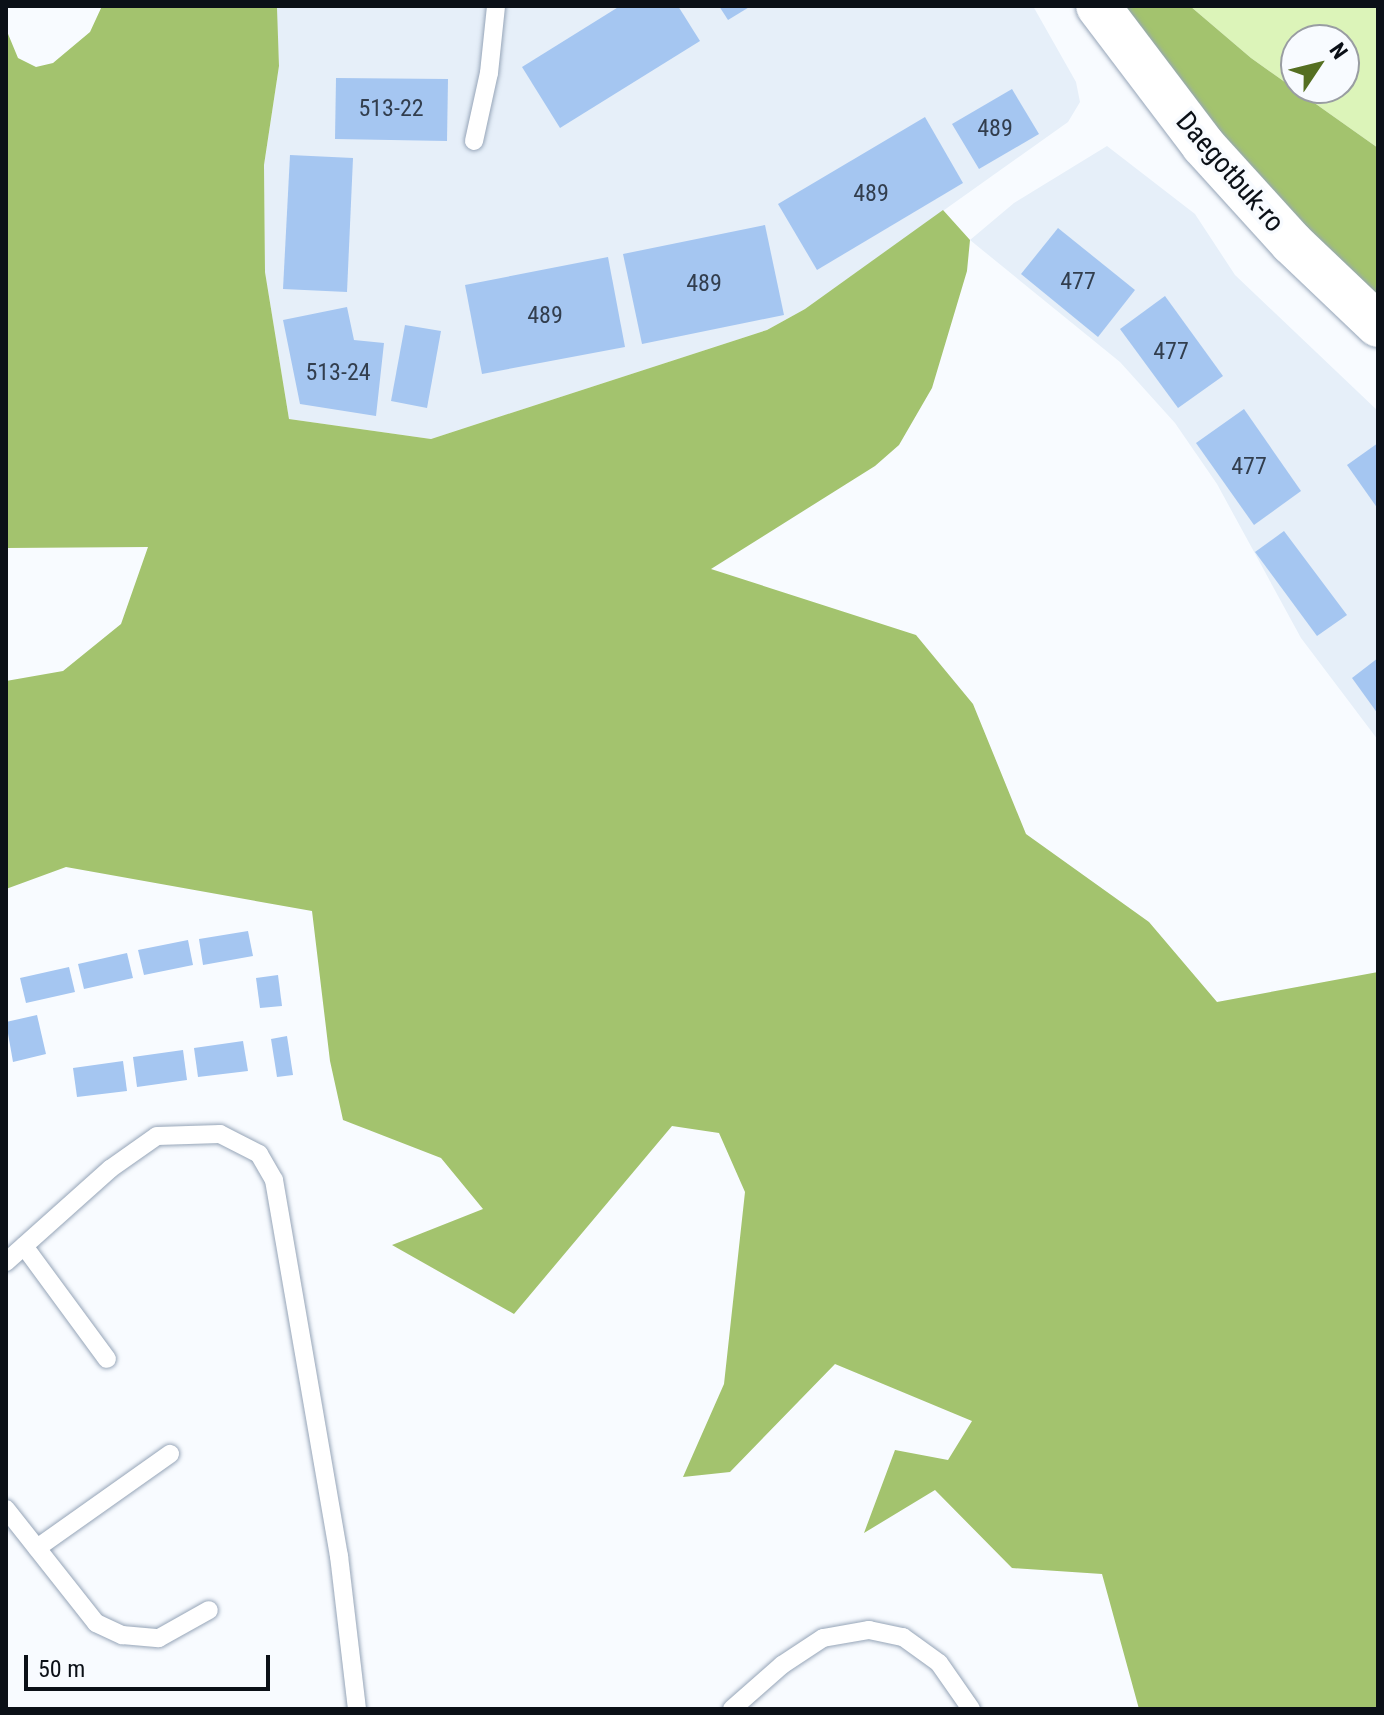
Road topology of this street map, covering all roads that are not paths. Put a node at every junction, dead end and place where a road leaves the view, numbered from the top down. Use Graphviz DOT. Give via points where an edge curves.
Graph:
graph roads {
  1 [pos="496,6"];
  2 [pos="1098,6"];
  3 [pos="474,141"];
  4 [pos="1378,325"];
  5 [pos="24,1246"];
  6 [pos="6,1262"];
  7 [pos="107,1359"];
  8 [pos="170,1454"];
  9 [pos="6,1509"];
  10 [pos="37,1548"];
  11 [pos="209,1610"];
  12 [pos="357,1709"];
  13 [pos="732,1709"];
  14 [pos="971,1709"];
  1 -- 3 [label="lane"];
  2 -- 4 [label="street, Daegotbuk-ro" via="1203,145 1292,243"];
  5 -- 6 [label="lane"];
  5 -- 7 [label="lane"];
  5 -- 12 [label="lane" via="110,1169 157,1136 220,1134 259,1154 277,1195 339,1556"];
  8 -- 10 [label="lane"];
  9 -- 10 [label="lane"];
  10 -- 11 [label="lane" via="96,1623 122,1635 159,1638"];
  13 -- 14 [label="lane" via="823,1638 869,1630 903,1637 939,1663"];
}
